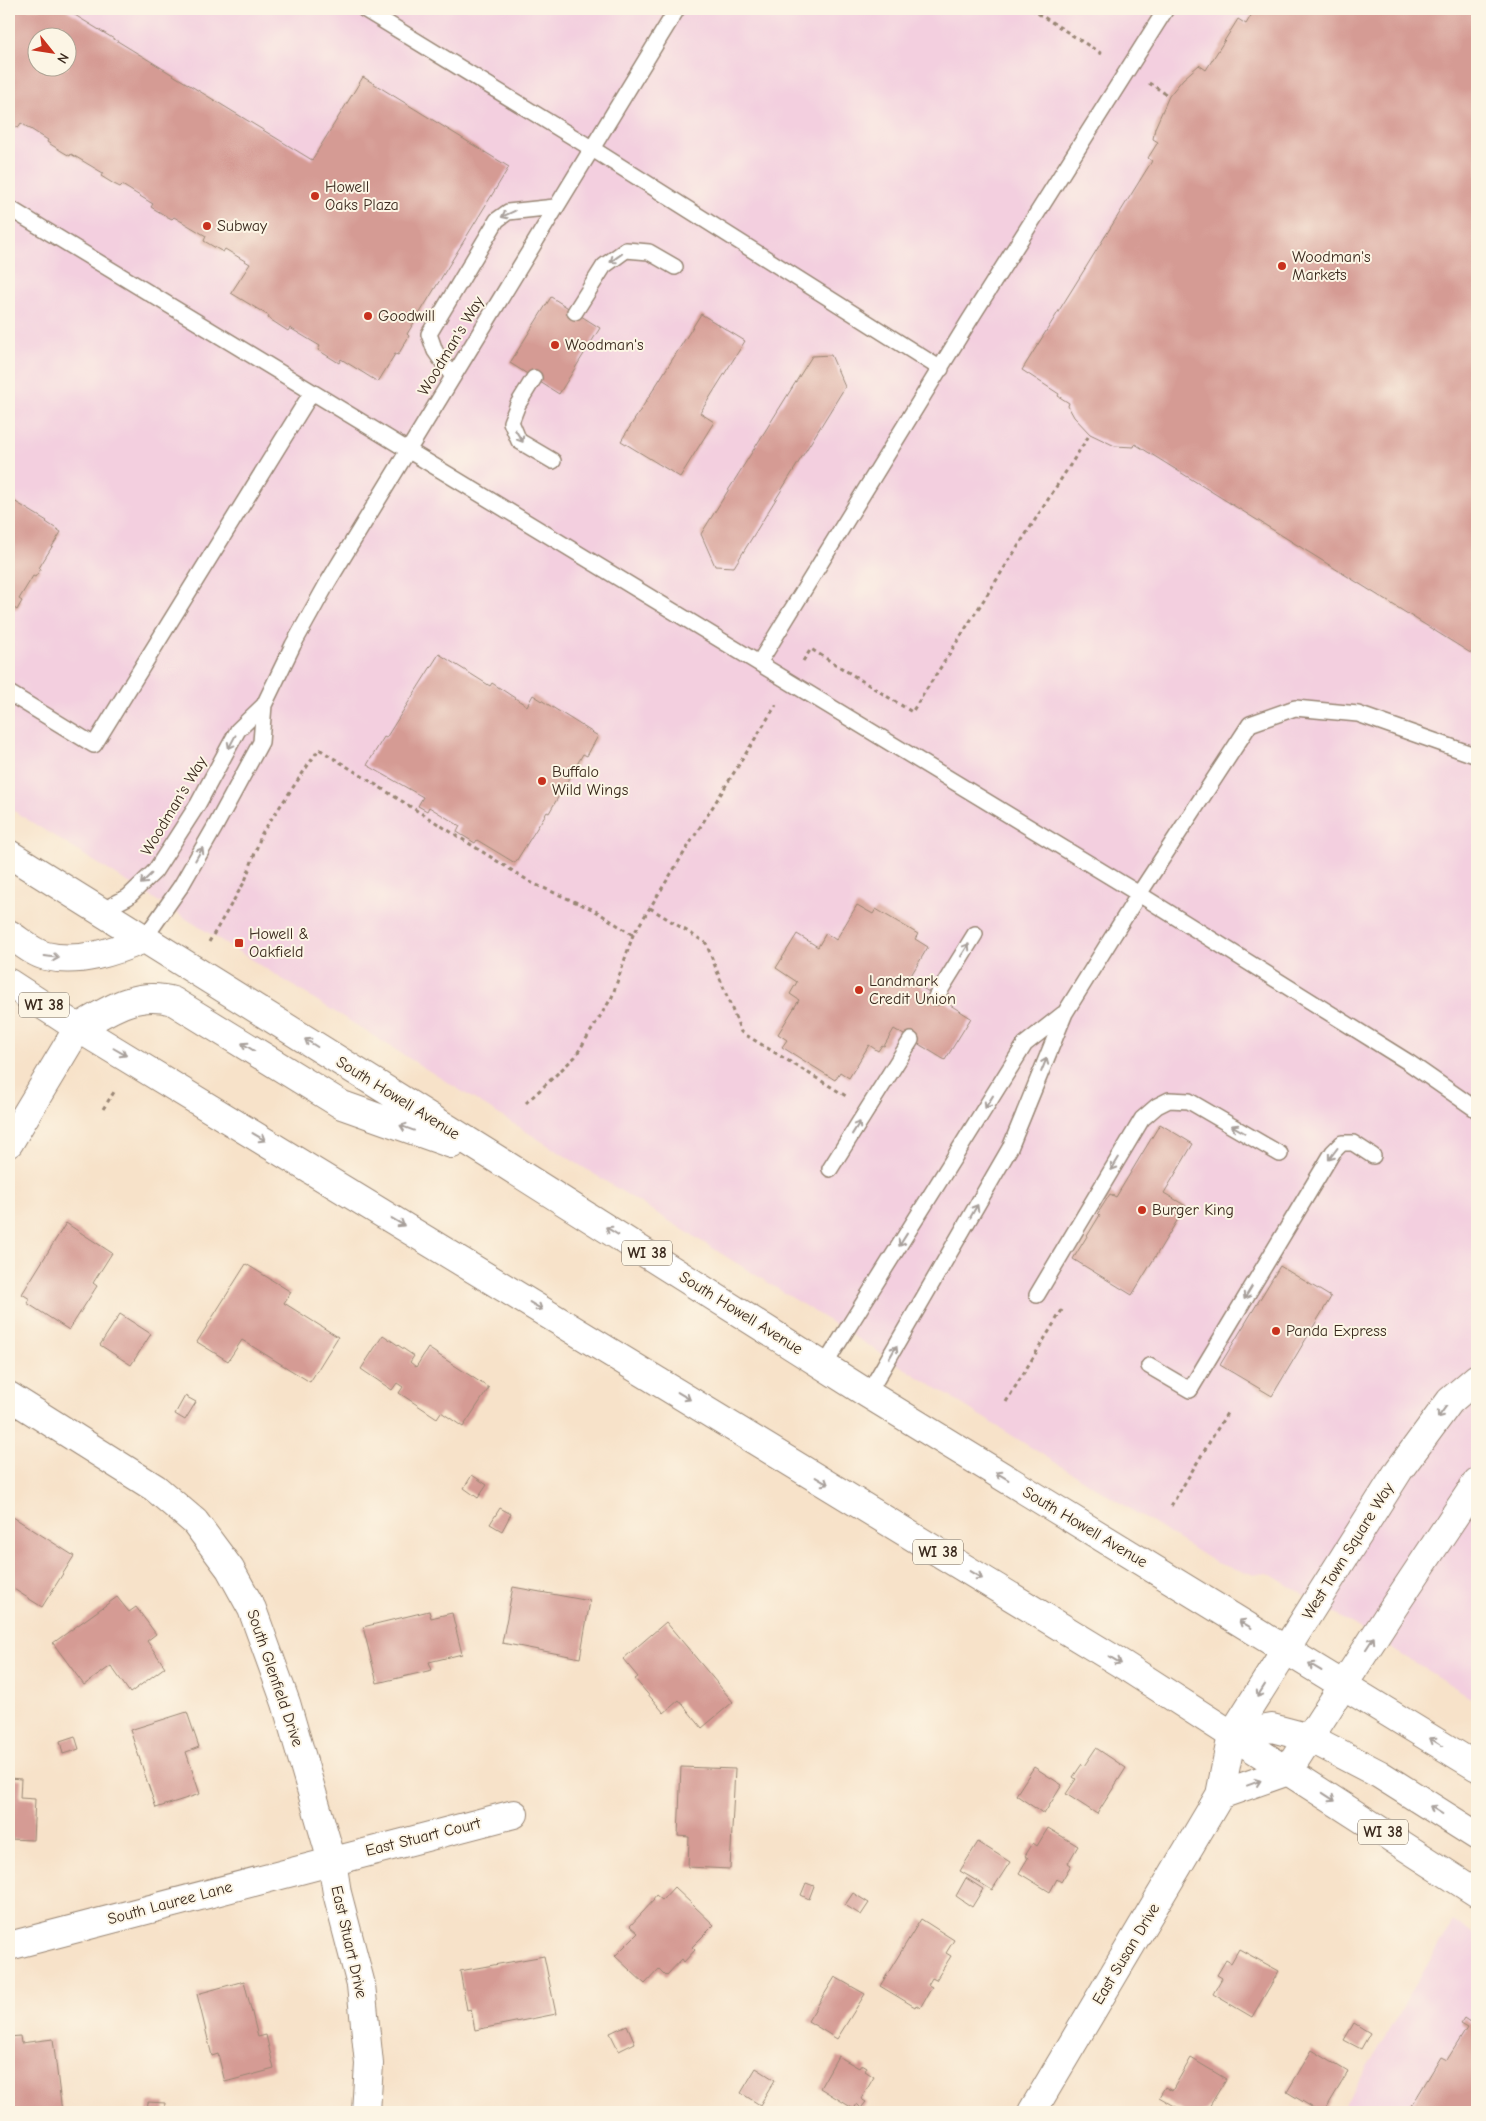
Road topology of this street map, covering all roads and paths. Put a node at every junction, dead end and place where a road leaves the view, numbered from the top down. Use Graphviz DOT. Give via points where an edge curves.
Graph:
graph roads {
  1 [pos="364,9"];
  2 [pos="677,9"];
  3 [pos="1031,9"];
  4 [pos="1166,9"];
  5 [pos="1128,70"];
  6 [pos="1170,96"];
  7 [pos="591,148"];
  8 [pos="555,207"];
  9 [pos="9,208"];
  10 [pos="675,267"];
  11 [pos="575,312"];
  12 [pos="941,369"];
  13 [pos="453,376"];
  14 [pos="534,378"];
  15 [pos="312,392"];
  16 [pos="1090,434"];
  17 [pos="408,451"];
  18 [pos="553,461"];
  19 [pos="759,663"];
  20 [pos="790,682"];
  21 [pos="9,693"];
  22 [pos="264,705"];
  23 [pos="1477,756"];
  24 [pos="9,854"];
  25 [pos="1138,894"];
  26 [pos="650,908"];
  27 [pos="101,911"];
  28 [pos="9,934"];
  29 [pos="975,934"];
  30 [pos="633,935"];
  31 [pos="144,939"];
  32 [pos="192,970"];
  33 [pos="9,983"];
  34 [pos="936,996"];
  35 [pos="1064,1013"];
  36 [pos="78,1028"];
  37 [pos="911,1040"];
  38 [pos="135,1061"];
  39 [pos="526,1102"];
  40 [pos="103,1109"];
  41 [pos="868,1109"];
  42 [pos="1477,1110"];
  43 [pos="9,1142"];
  44 [pos="1280,1154"];
  45 [pos="1373,1156"];
  46 [pos="503,1162"];
  47 [pos="830,1169"];
  48 [pos="1037,1295"];
  49 [pos="1062,1310"];
  50 [pos="824,1366"];
  51 [pos="1149,1366"];
  52 [pos="1477,1378"];
  53 [pos="868,1394"];
  54 [pos="9,1396"];
  55 [pos="1006,1402"];
  56 [pos="1227,1413"];
  57 [pos="1477,1482"];
  58 [pos="1171,1506"];
  59 [pos="1287,1650"];
  60 [pos="1343,1684"];
  61 [pos="1232,1735"];
  62 [pos="1310,1738"];
  63 [pos="1477,1767"];
  64 [pos="1288,1771"];
  65 [pos="1220,1795"];
  66 [pos="514,1814"];
  67 [pos="1477,1836"];
  68 [pos="332,1861"];
  69 [pos="1477,1893"];
  70 [pos="9,1946"];
  71 [pos="366,2112"];
  72 [pos="1032,2112"];
  1 -- 7 [label="lane"];
  2 -- 7 [label="lane, Woodman's Way"];
  3 -- 5 [label="path"];
  4 -- 5 [label="lane"];
  5 -- 6 [label="path"];
  5 -- 12 [label="lane"];
  7 -- 8 [label="lane, Woodman's Way"];
  7 -- 12 [label="lane"];
  8 -- 13 [label="lane, Woodman's Way"];
  8 -- 13 [label="lane, one-way" via="508,212 492,228 429,334 435,351"];
  9 -- 15 [label="lane"];
  10 -- 11 [label="lane, one-way" via="649,252 626,250 604,266"];
  12 -- 19 [label="lane"];
  13 -- 17 [label="lane, Woodman's Way"];
  14 -- 18 [label="lane, one-way" via="511,422 520,441"];
  15 -- 17 [label="lane"];
  15 -- 21 [label="lane" via="94,745"];
  16 -- 20 [label="path" via="912,712 811,649"];
  17 -- 19 [label="lane"];
  17 -- 22 [label="lane, Woodman's Way" via="328,582"];
  19 -- 20 [label="lane"];
  20 -- 25 [label="lane"];
  20 -- 26 [label="path"];
  22 -- 27 [label="lane, Woodman's Way, one-way" via="238,730 198,804 155,871 128,897"];
  31 -- 22 [label="lane, Woodman's Way, one-way" via="181,886 261,742"];
  23 -- 25 [label="lane" via="1358,714 1295,708 1250,724"];
  24 -- 27 [label="main road, South Howell Avenue / WI 38"];
  25 -- 35 [label="lane"];
  25 -- 42 [label="lane" via="1408,1062"];
  26 -- 30 [label="path"];
  26 -- 41 [label="path" via="706,943 741,1032"];
  27 -- 31 [label="main road, South Howell Avenue / WI 38"];
  28 -- 31 [label="main road, one-way" via="44,956 64,958 114,952"];
  34 -- 29 [label="lane, one-way"];
  30 -- 32 [label="path" via="594,910 532,883 318,749 262,833 245,881"];
  30 -- 39 [label="path" via="612,998 575,1057"];
  31 -- 32 [label="main road, South Howell Avenue / WI 38"];
  46 -- 32 [label="main road, South Howell Avenue / WI 38, one-way"];
  33 -- 36 [label="main road, WI 38"];
  35 -- 50 [label="lane, one-way" via="1025,1044"];
  53 -- 35 [label="lane, one-way" via="1010,1148"];
  36 -- 38 [label="main road, WI 38, one-way"];
  36 -- 43 [label="main road"];
  46 -- 36 [label="main road, one-way" via="342,1105 172,1001 158,996 120,1003"];
  37 -- 41 [label="lane"];
  38 -- 40 [label="path"];
  38 -- 61 [label="main road, WI 38, one-way"];
  47 -- 41 [label="lane, one-way"];
  44 -- 48 [label="lane, one-way" via="1189,1101 1169,1100 1157,1106 1142,1118"];
  45 -- 51 [label="lane, one-way" via="1353,1143 1342,1143 1333,1152 1190,1390"];
  50 -- 46 [label="main road, South Howell Avenue / WI 38, one-way"];
  49 -- 55 [label="path"];
  50 -- 53 [label="main road, South Howell Avenue / WI 38"];
  52 -- 59 [label="main road, West Town Square Way, one-way" via="1450,1401 1399,1470"];
  59 -- 53 [label="main road, South Howell Avenue / WI 38, one-way"];
  54 -- 68 [label="main road, South Glenfield Drive" via="155,1488 195,1522 230,1569 252,1609 286,1703"];
  56 -- 58 [label="path"];
  60 -- 57 [label="main road, one-way"];
  60 -- 59 [label="main road, South Howell Avenue / WI 38, one-way"];
  59 -- 61 [label="main road, West Town Square Way, one-way"];
  60 -- 62 [label="main road"];
  63 -- 60 [label="main road, South Howell Avenue / WI 38, one-way"];
  61 -- 62 [label="main road" via="1272,1728"];
  61 -- 64 [label="main road, WI 38"];
  61 -- 65 [label="main road, East Susan Drive"];
  62 -- 64 [label="main road"];
  67 -- 62 [label="main road, one-way" via="1379,1774"];
  65 -- 64 [label="main road, one-way"];
  64 -- 69 [label="main road, WI 38, one-way"];
  65 -- 72 [label="main road, East Susan Drive"];
  66 -- 68 [label="main road, East Stuart Court"];
  68 -- 70 [label="main road, South Lauree Lane"];
  68 -- 71 [label="main road, East Stuart Drive" via="361,1985 370,2064"];
}
